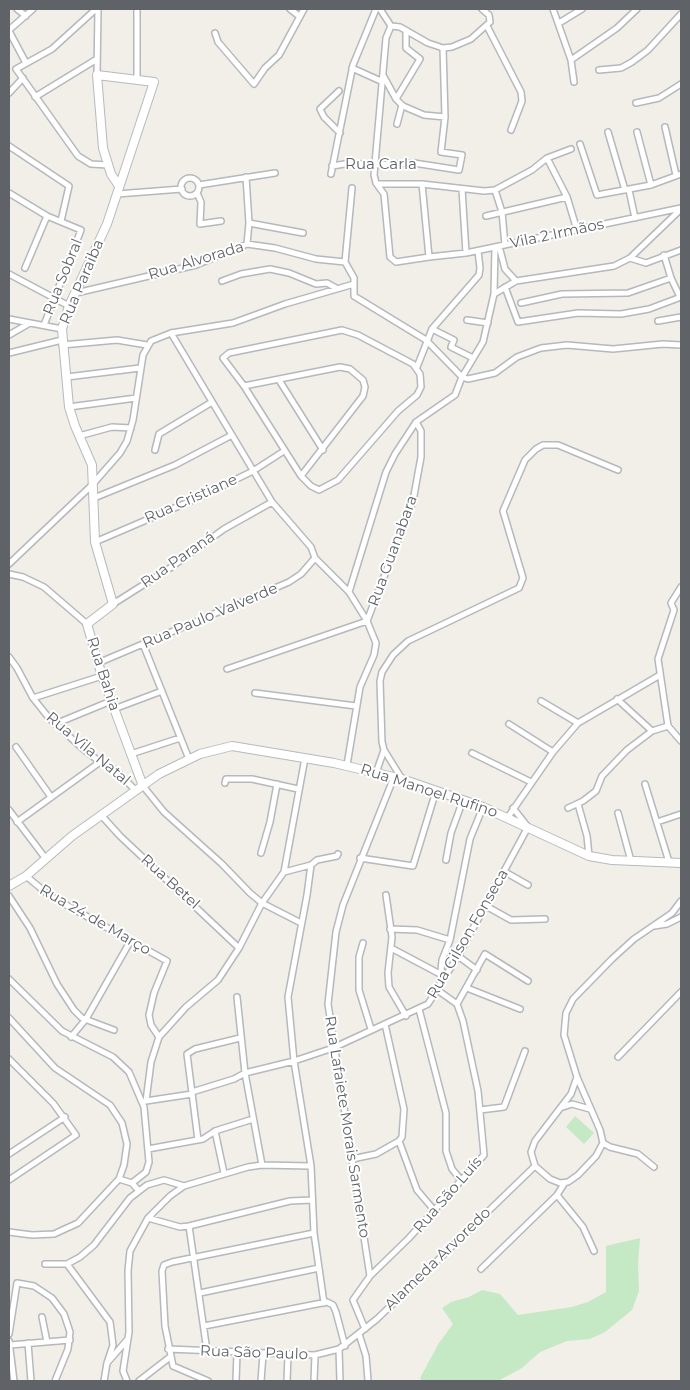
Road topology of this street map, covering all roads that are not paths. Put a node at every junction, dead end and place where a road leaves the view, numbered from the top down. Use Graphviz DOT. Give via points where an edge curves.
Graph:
graph roads {
  1 [pos="17,9"];
  2 [pos="33,9"];
  3 [pos="97,9"];
  4 [pos="137,9"];
  5 [pos="290,9"];
  6 [pos="304,9"];
  7 [pos="376,9"];
  8 [pos="380,9"];
  9 [pos="482,9"];
  10 [pos="553,9"];
  11 [pos="582,9"];
  12 [pos="637,9"];
  13 [pos="681,14"];
  14 [pos="26,16"];
  15 [pos="299,16"];
  16 [pos="559,23"];
  17 [pos="391,26"];
  18 [pos="487,26"];
  19 [pos="9,30"];
  20 [pos="406,31"];
  21 [pos="215,33"];
  22 [pos="443,48"];
  23 [pos="97,59"];
  24 [pos="570,60"];
  25 [pos="26,63"];
  26 [pos="352,68"];
  27 [pos="599,70"];
  28 [pos="97,75"];
  29 [pos="21,76"];
  30 [pos="137,78"];
  31 [pos="384,80"];
  32 [pos="574,82"];
  33 [pos="681,84"];
  34 [pos="339,91"];
  35 [pos="9,93"];
  36 [pos="35,96"];
  37 [pos="396,99"];
  38 [pos="636,104"];
  39 [pos="402,105"];
  40 [pos="445,117"];
  41 [pos="397,124"];
  42 [pos="665,126"];
  43 [pos="511,130"];
  44 [pos="608,132"];
  45 [pos="637,132"];
  46 [pos="340,133"];
  47 [pos="580,144"];
  48 [pos="9,146"];
  49 [pos="572,149"];
  50 [pos="548,158"];
  51 [pos="374,164"];
  52 [pos="108,165"];
  53 [pos="332,166"];
  54 [pos="275,173"];
  55 [pos="331,174"];
  56 [pos="679,174"];
  57 [pos="246,177"];
  58 [pos="377,184"];
  59 [pos="422,184"];
  60 [pos="199,185"];
  61 [pos="651,185"];
  62 [pos="352,188"];
  63 [pos="182,189"];
  64 [pos="462,189"];
  65 [pos="118,190"];
  66 [pos="495,190"];
  67 [pos="627,190"];
  68 [pos="9,193"];
  69 [pos="197,193"];
  70 [pos="567,197"];
  71 [pos="681,209"];
  72 [pos="502,212"];
  73 [pos="47,216"];
  74 [pos="486,216"];
  75 [pos="635,218"];
  76 [pos="221,220"];
  77 [pos="61,221"];
  78 [pos="249,222"];
  79 [pos="577,230"];
  80 [pos="303,233"];
  81 [pos="247,244"];
  82 [pos="500,246"];
  83 [pos="478,250"];
  84 [pos="681,250"];
  85 [pos="466,253"];
  86 [pos="664,255"];
  87 [pos="430,257"];
  88 [pos="630,258"];
  89 [pos="345,262"];
  90 [pos="25,268"];
  91 [pos="9,274"];
  92 [pos="671,278"];
  93 [pos="516,281"];
  94 [pos="222,282"];
  95 [pos="354,284"];
  96 [pos="505,287"];
  97 [pos="336,288"];
  98 [pos="76,293"];
  99 [pos="494,294"];
  100 [pos="681,297"];
  101 [pos="53,298"];
  102 [pos="521,304"];
  103 [pos="69,306"];
  104 [pos="681,317"];
  105 [pos="9,319"];
  106 [pos="467,320"];
  107 [pos="658,321"];
  108 [pos="488,323"];
  109 [pos="28,324"];
  110 [pos="44,325"];
  111 [pos="62,329"];
  112 [pos="432,329"];
  113 [pos="172,333"];
  114 [pos="9,335"];
  115 [pos="426,340"];
  116 [pos="62,342"];
  117 [pos="147,345"];
  118 [pos="681,345"];
  119 [pos="9,353"];
  120 [pos="473,358"];
  121 [pos="417,367"];
  122 [pos="140,368"];
  123 [pos="462,377"];
  124 [pos="67,378"];
  125 [pos="279,380"];
  126 [pos="244,386"];
  127 [pos="136,398"];
  128 [pos="212,402"];
  129 [pos="69,407"];
  130 [pos="416,422"];
  131 [pos="131,428"];
  132 [pos="232,435"];
  133 [pos="79,436"];
  134 [pos="155,450"];
  135 [pos="323,450"];
  136 [pos="284,451"];
  137 [pos="618,470"];
  138 [pos="253,471"];
  139 [pos="301,476"];
  140 [pos="92,486"];
  141 [pos="94,498"];
  142 [pos="272,502"];
  143 [pos="95,542"];
  144 [pos="315,558"];
  145 [pos="9,564"];
  146 [pos="9,574"];
  147 [pos="681,587"];
  148 [pos="349,592"];
  149 [pos="113,604"];
  150 [pos="367,621"];
  151 [pos="87,624"];
  152 [pos="143,644"];
  153 [pos="9,657"];
  154 [pos="98,663"];
  155 [pos="227,669"];
  156 [pos="660,675"];
  157 [pos="102,676"];
  158 [pos="162,691"];
  159 [pos="255,693"];
  160 [pos="33,698"];
  161 [pos="617,699"];
  162 [pos="541,701"];
  163 [pos="112,705"];
  164 [pos="356,706"];
  165 [pos="55,724"];
  166 [pos="509,724"];
  167 [pos="578,724"];
  168 [pos="668,726"];
  169 [pos="652,731"];
  170 [pos="180,738"];
  171 [pos="681,740"];
  172 [pos="16,747"];
  173 [pos="384,750"];
  174 [pos="553,752"];
  175 [pos="472,753"];
  176 [pos="131,754"];
  177 [pos="305,758"];
  178 [pos="189,759"];
  179 [pos="100,762"];
  180 [pos="347,765"];
  181 [pos="376,772"];
  182 [pos="398,778"];
  183 [pos="531,782"];
  184 [pos="224,783"];
  185 [pos="277,784"];
  186 [pos="645,784"];
  187 [pos="140,788"];
  188 [pos="298,789"];
  189 [pos="436,791"];
  190 [pos="50,796"];
  191 [pos="463,800"];
  192 [pos="578,804"];
  193 [pos="482,807"];
  194 [pos="513,808"];
  195 [pos="568,808"];
  196 [pos="9,810"];
  197 [pos="618,813"];
  198 [pos="681,814"];
  199 [pos="101,815"];
  200 [pos="508,817"];
  201 [pos="17,822"];
  202 [pos="658,822"];
  203 [pos="528,827"];
  204 [pos="261,853"];
  205 [pos="338,854"];
  206 [pos="589,856"];
  207 [pos="360,858"];
  208 [pos="46,859"];
  209 [pos="446,860"];
  210 [pos="631,861"];
  211 [pos="669,862"];
  212 [pos="681,863"];
  213 [pos="311,865"];
  214 [pos="284,872"];
  215 [pos="505,872"];
  216 [pos="26,876"];
  217 [pos="528,884"];
  218 [pos="9,886"];
  219 [pos="386,895"];
  220 [pos="9,896"];
  221 [pos="681,901"];
  222 [pos="262,904"];
  223 [pos="486,906"];
  224 [pos="679,910"];
  225 [pos="681,917"];
  226 [pos="545,919"];
  227 [pos="301,923"];
  228 [pos="653,926"];
  229 [pos="390,929"];
  230 [pos="131,940"];
  231 [pos="450,940"];
  232 [pos="363,943"];
  233 [pos="239,948"];
  234 [pos="391,948"];
  235 [pos="458,956"];
  236 [pos="477,970"];
  237 [pos="440,974"];
  238 [pos="9,978"];
  239 [pos="528,981"];
  240 [pos="440,983"];
  241 [pos="467,988"];
  242 [pos="436,989"];
  243 [pos="681,992"];
  244 [pos="236,997"];
  245 [pos="457,1004"];
  246 [pos="419,1009"];
  247 [pos="520,1009"];
  248 [pos="406,1016"];
  249 [pos="9,1018"];
  250 [pos="86,1020"];
  251 [pos="384,1024"];
  252 [pos="371,1029"];
  253 [pos="114,1030"];
  254 [pos="159,1036"];
  255 [pos="71,1037"];
  256 [pos="240,1038"];
  257 [pos="333,1048"];
  258 [pos="525,1051"];
  259 [pos="618,1057"];
  260 [pos="9,1059"];
  261 [pos="294,1061"];
  262 [pos="245,1073"];
  263 [pos="577,1077"];
  264 [pos="192,1093"];
  265 [pos="145,1102"];
  266 [pos="561,1107"];
  267 [pos="480,1110"];
  268 [pos="591,1110"];
  269 [pos="65,1117"];
  270 [pos="253,1119"];
  271 [pos="215,1131"];
  272 [pos="198,1140"];
  273 [pos="399,1141"];
  274 [pos="603,1143"];
  275 [pos="148,1149"];
  276 [pos="9,1154"];
  277 [pos="352,1159"];
  278 [pos="262,1165"];
  279 [pos="311,1166"];
  280 [pos="535,1166"];
  281 [pos="654,1167"];
  282 [pos="224,1174"];
  283 [pos="120,1179"];
  284 [pos="9,1180"];
  285 [pos="461,1180"];
  286 [pos="132,1183"];
  287 [pos="564,1184"];
  288 [pos="184,1186"];
  289 [pos="138,1190"];
  290 [pos="556,1195"];
  291 [pos="312,1200"];
  292 [pos="434,1210"];
  293 [pos="148,1218"];
  294 [pos="189,1226"];
  295 [pos="9,1232"];
  296 [pos="314,1233"];
  297 [pos="594,1251"];
  298 [pos="194,1257"];
  299 [pos="45,1264"];
  300 [pos="67,1264"];
  301 [pos="319,1268"];
  302 [pos="481,1270"];
  303 [pos="370,1276"];
  304 [pos="200,1293"];
  305 [pos="324,1303"];
  306 [pos="42,1317"];
  307 [pos="204,1326"];
  308 [pos="365,1330"];
  309 [pos="9,1334"];
  310 [pos="359,1334"];
  311 [pos="70,1340"];
  312 [pos="128,1340"];
  313 [pos="47,1342"];
  314 [pos="9,1343"];
  315 [pos="28,1343"];
  316 [pos="345,1346"];
  317 [pos="168,1349"];
  318 [pos="339,1350"];
  319 [pos="208,1351"];
  320 [pos="237,1353"];
  321 [pos="263,1354"];
  322 [pos="288,1355"];
  323 [pos="315,1355"];
  324 [pos="170,1357"];
  325 [pos="11,1364"];
  326 [pos="108,1364"];
  327 [pos="368,1380"];
  328 [pos="14,1381"];
  329 [pos="31,1381"];
  330 [pos="55,1381"];
  331 [pos="104,1381"];
  332 [pos="127,1381"];
  333 [pos="139,1381"];
  334 [pos="208,1381"];
  335 [pos="236,1381"];
  336 [pos="262,1381"];
  337 [pos="287,1381"];
  338 [pos="314,1381"];
  339 [pos="340,1381"];
  1 -- 14 [label="street"];
  2 -- 14 [label="street"];
  3 -- 23 [label="street"];
  3 -- 25 [label="street" via="52,49"];
  4 -- 30 [label="street"];
  5 -- 15 [label="street"];
  6 -- 15 [label="street"];
  7 -- 26 [label="street"];
  8 -- 17 [label="street"];
  9 -- 18 [label="street" via="490,18"];
  10 -- 16 [label="street"];
  11 -- 16 [label="street"];
  12 -- 24 [label="street" via="617,28"];
  13 -- 27 [label="street" via="648,50 632,62 621,68"];
  14 -- 19 [label="street"];
  15 -- 21 [label="street" via="279,55 254,84 218,42"];
  16 -- 24 [label="street"];
  17 -- 20 [label="street"];
  17 -- 31 [label="street" via="386,38"];
  18 -- 22 [label="street" via="462,43"];
  18 -- 43 [label="street" via="521,92 522,101"];
  19 -- 25 [label="street"];
  20 -- 22 [label="street"];
  20 -- 37 [label="street" via="406,48 420,59"];
  22 -- 40 [label="street"];
  23 -- 28 [label="street"];
  23 -- 36 [label="street"];
  24 -- 32 [label="street"];
  25 -- 29 [label="street" via="16,68"];
  26 -- 31 [label="street"];
  26 -- 46 [label="street"];
  28 -- 30 [label="street"];
  28 -- 52 [label="street" via="103,148"];
  29 -- 35 [label="street"];
  29 -- 36 [label="street"];
  30 -- 65 [label="street, Rua Paraiba" via="154,82"];
  31 -- 37 [label="street"];
  31 -- 51 [label="street"];
  33 -- 38 [label="street" via="659,98"];
  34 -- 46 [label="street" via="320,109"];
  36 -- 52 [label="street" via="78,156 91,164"];
  37 -- 39 [label="street"];
  39 -- 40 [label="street" via="424,115"];
  39 -- 41 [label="street"];
  40 -- 51 [label="street, Rua Carla" via="441,152 462,155 459,170 414,162"];
  42 -- 56 [label="street"];
  44 -- 67 [label="street"];
  45 -- 61 [label="street"];
  46 -- 53 [label="street"];
  47 -- 67 [label="street" via="597,195"];
  48 -- 77 [label="street" via="70,188"];
  49 -- 50 [label="street"];
  50 -- 66 [label="street"];
  50 -- 70 [label="street"];
  51 -- 53 [label="street, Rua Carla"];
  51 -- 58 [label="street"];
  52 -- 65 [label="street"];
  53 -- 55 [label="street"];
  54 -- 57 [label="street"];
  56 -- 61 [label="street"];
  57 -- 60 [label="street"];
  57 -- 78 [label="street"];
  58 -- 59 [label="street"];
  58 -- 87 [label="street, Vila 2 Irmãos" via="384,197 390,257 396,262"];
  59 -- 64 [label="street"];
  59 -- 87 [label="street"];
  60 -- 63 [label="street" via="194,179 187,179"];
  60 -- 69 [label="street"];
  61 -- 67 [label="street"];
  62 -- 89 [label="street"];
  63 -- 65 [label="street"];
  63 -- 69 [label="street" via="190,196"];
  64 -- 66 [label="street"];
  64 -- 85 [label="street"];
  65 -- 98 [label="street, Rua Paraiba"];
  66 -- 72 [label="street"];
  67 -- 75 [label="street"];
  68 -- 73 [label="street"];
  69 -- 76 [label="street" via="201,202 200,224"];
  70 -- 72 [label="street"];
  70 -- 79 [label="street"];
  71 -- 75 [label="street, Vila 2 Irmãos"];
  71 -- 88 [label="street"];
  72 -- 74 [label="street"];
  72 -- 82 [label="street"];
  73 -- 77 [label="street"];
  73 -- 90 [label="street"];
  75 -- 79 [label="street, Vila 2 Irmãos"];
  77 -- 101 [label="street, Rua Sobral" via="81,230"];
  78 -- 80 [label="street"];
  78 -- 81 [label="street"];
  79 -- 82 [label="street, Vila 2 Irmãos"];
  81 -- 89 [label="street, Rua Alvorada"];
  81 -- 98 [label="street, Rua Alvorada" via="196,265"];
  82 -- 83 [label="street, Vila 2 Irmãos"];
  82 -- 93 [label="street" via="505,269"];
  82 -- 99 [label="street"];
  83 -- 85 [label="street, Vila 2 Irmãos"];
  83 -- 112 [label="street" via="479,275"];
  84 -- 86 [label="street"];
  85 -- 87 [label="street, Vila 2 Irmãos"];
  86 -- 88 [label="street" via="646,263"];
  86 -- 92 [label="street"];
  88 -- 93 [label="street" via="614,266"];
  89 -- 95 [label="street" via="353,274"];
  91 -- 101 [label="street"];
  92 -- 100 [label="street"];
  92 -- 102 [label="street" via="628,293 562,294"];
  93 -- 96 [label="street"];
  94 -- 97 [label="street" via="241,274 270,269"];
  95 -- 97 [label="street"];
  95 -- 115 [label="street" via="354,297"];
  96 -- 99 [label="street"];
  96 -- 100 [label="street" via="518,322 595,312 621,314 649,309"];
  97 -- 113 [label="street" via="223,326"];
  98 -- 103 [label="street, Rua Paraiba"];
  99 -- 108 [label="street"];
  101 -- 103 [label="street"];
  101 -- 110 [label="street, Rua Sobral"];
  103 -- 111 [label="street, Rua Paraiba"];
  104 -- 107 [label="street"];
  105 -- 109 [label="street"];
  106 -- 108 [label="street"];
  108 -- 120 [label="street" via="483,342"];
  109 -- 110 [label="street"];
  109 -- 114 [label="street"];
  110 -- 111 [label="street"];
  111 -- 116 [label="street, Rua Paraiba"];
  112 -- 115 [label="street"];
  112 -- 120 [label="street" via="454,340 450,348"];
  113 -- 117 [label="street"];
  113 -- 128 [label="street"];
  115 -- 121 [label="street"];
  115 -- 123 [label="street"];
  116 -- 117 [label="street" via="116,340"];
  116 -- 119 [label="street"];
  116 -- 124 [label="street, Rua Paraiba"];
  117 -- 122 [label="street"];
  118 -- 123 [label="street" via="613,349 567,345 541,348 517,357 495,373 468,379"];
  120 -- 123 [label="street"];
  121 -- 126 [label="street" via="358,335 342,330 229,353 224,360"];
  121 -- 139 [label="street" via="421,380 417,395 338,480 319,490"];
  122 -- 124 [label="street"];
  122 -- 127 [label="street"];
  123 -- 130 [label="street" via="450,400"];
  124 -- 129 [label="street, Rua Paraiba"];
  125 -- 126 [label="street"];
  125 -- 135 [label="street"];
  125 -- 135 [label="street" via="340,367 350,368 362,380 365,387 363,396"];
  126 -- 136 [label="street"];
  127 -- 129 [label="street"];
  127 -- 131 [label="street"];
  128 -- 132 [label="street"];
  128 -- 134 [label="street" via="159,434"];
  129 -- 133 [label="street, Rua Paraiba"];
  130 -- 148 [label="street" via="386,472"];
  130 -- 150 [label="street, Rua Guanabara" via="421,431 421,457 413,501"];
  131 -- 133 [label="street" via="112,427"];
  131 -- 140 [label="street" via="120,453"];
  132 -- 138 [label="street"];
  132 -- 141 [label="street" via="175,465"];
  133 -- 140 [label="street, Rua Paraiba" via="92,465"];
  135 -- 139 [label="street"];
  136 -- 138 [label="street, Rua Cristiane"];
  136 -- 139 [label="street"];
  137 -- 173 [label="street" via="558,444 543,446 530,455 503,511 522,572 522,583 519,588 417,636 392,655 380,681"];
  138 -- 142 [label="street"];
  138 -- 143 [label="street, Rua Cristiane"];
  140 -- 141 [label="street, Rua Paraiba"];
  140 -- 145 [label="street"];
  141 -- 143 [label="street, Rua Paraiba"];
  142 -- 144 [label="street" via="311,547"];
  142 -- 149 [label="street, Rua Paraná" via="218,533"];
  143 -- 149 [label="street, Rua Paraiba"];
  144 -- 148 [label="street"];
  144 -- 152 [label="street, Rua Paulo Valverde" via="290,582"];
  146 -- 151 [label="street, Rua Bahia" via="23,576 44,587"];
  147 -- 156 [label="street" via="671,604 674,610 658,659"];
  148 -- 150 [label="street"];
  149 -- 151 [label="street, Rua Paraná"];
  150 -- 155 [label="street"];
  150 -- 164 [label="street" via="376,649"];
  151 -- 154 [label="street, Rua Bahia"];
  152 -- 154 [label="street, Rua Paulo Valverde"];
  152 -- 158 [label="street"];
  153 -- 160 [label="street, Rua Vila Natal"];
  154 -- 157 [label="street, Rua Bahia"];
  156 -- 161 [label="street"];
  156 -- 168 [label="street"];
  157 -- 160 [label="street"];
  157 -- 163 [label="street, Rua Bahia"];
  158 -- 163 [label="street"];
  158 -- 170 [label="street"];
  159 -- 164 [label="street"];
  160 -- 165 [label="street, Rua Vila Natal"];
  161 -- 167 [label="street"];
  161 -- 169 [label="street"];
  162 -- 167 [label="street"];
  163 -- 165 [label="street"];
  163 -- 176 [label="street, Rua Bahia"];
  164 -- 180 [label="street"];
  165 -- 179 [label="street, Rua Vila Natal"];
  166 -- 174 [label="street"];
  167 -- 174 [label="street"];
  168 -- 169 [label="street"];
  168 -- 171 [label="street"];
  169 -- 192 [label="street" via="619,757 602,776 596,791"];
  170 -- 176 [label="street"];
  170 -- 178 [label="street"];
  172 -- 190 [label="street"];
  173 -- 181 [label="street"];
  173 -- 182 [label="street"];
  174 -- 183 [label="street"];
  175 -- 183 [label="street"];
  176 -- 187 [label="street, Rua Bahia"];
  177 -- 178 [label="street, Rua Manoel Rufino" via="232,746"];
  177 -- 180 [label="street, Rua Manoel Rufino"];
  177 -- 188 [label="street"];
  178 -- 187 [label="street, Rua Manoel Rufino"];
  179 -- 187 [label="street, Rua Vila Natal"];
  179 -- 190 [label="street"];
  180 -- 181 [label="street, Rua Manoel Rufino"];
  181 -- 182 [label="street, Rua Manoel Rufino"];
  182 -- 189 [label="street, Rua Manoel Rufino"];
  182 -- 207 [label="street, Rua Lafaiete Morais Sarmento"];
  183 -- 194 [label="street"];
  184 -- 185 [label="street" via="226,779 252,779"];
  185 -- 188 [label="street"];
  185 -- 204 [label="street"];
  186 -- 202 [label="street"];
  187 -- 199 [label="street, Rua Manoel Rufino"];
  187 -- 222 [label="street, Rua Vila Natal"];
  188 -- 214 [label="street"];
  189 -- 191 [label="street, Rua Manoel Rufino"];
  189 -- 207 [label="street" via="411,866"];
  190 -- 201 [label="street"];
  191 -- 193 [label="street, Rua Manoel Rufino"];
  191 -- 209 [label="street" via="451,833"];
  192 -- 195 [label="street"];
  192 -- 206 [label="street"];
  193 -- 200 [label="street, Rua Manoel Rufino"];
  193 -- 231 [label="street" via="470,839"];
  194 -- 200 [label="street"];
  194 -- 203 [label="street"];
  196 -- 201 [label="street"];
  197 -- 210 [label="street"];
  198 -- 202 [label="street"];
  199 -- 208 [label="street, Rua Manoel Rufino"];
  199 -- 233 [label="street, Rua Betel"];
  200 -- 203 [label="street, Rua Manoel Rufino"];
  201 -- 208 [label="street"];
  202 -- 211 [label="street"];
  203 -- 206 [label="street, Rua Manoel Rufino"];
  203 -- 215 [label="street, Rua Gilson Fonseca"];
  205 -- 213 [label="street"];
  206 -- 210 [label="street, Rua Manoel Rufino"];
  207 -- 257 [label="street, Rua Lafaiete Morais Sarmento" via="336,932 328,1004"];
  208 -- 216 [label="street, Rua Manoel Rufino"];
  210 -- 211 [label="street, Rua Manoel Rufino"];
  211 -- 212 [label="street, Rua Manoel Rufino"];
  213 -- 214 [label="street"];
  213 -- 227 [label="street"];
  214 -- 222 [label="street"];
  215 -- 217 [label="street"];
  215 -- 223 [label="street, Rua Gilson Fonseca"];
  216 -- 218 [label="street, Rua Manoel Rufino"];
  216 -- 230 [label="street, Rua 24 de Março" via="50,896"];
  219 -- 229 [label="street"];
  220 -- 250 [label="street" via="30,928 64,997"];
  221 -- 224 [label="street"];
  222 -- 227 [label="street, Rua Vila Natal"];
  222 -- 233 [label="street"];
  223 -- 226 [label="street" via="511,920"];
  223 -- 235 [label="street, Rua Gilson Fonseca"];
  224 -- 228 [label="street"];
  225 -- 228 [label="street"];
  227 -- 261 [label="street" via="288,997"];
  228 -- 263 [label="street" via="619,952 569,1006 563,1028"];
  229 -- 231 [label="street" via="417,930"];
  229 -- 234 [label="street"];
  230 -- 250 [label="street"];
  230 -- 254 [label="street, Rua 24 de Março" via="167,961 154,992 149,1015"];
  231 -- 237 [label="street"];
  232 -- 252 [label="street" via="359,957 359,990"];
  233 -- 254 [label="street" via="218,980"];
  234 -- 237 [label="street"];
  234 -- 248 [label="street" via="389,987"];
  235 -- 236 [label="street"];
  235 -- 240 [label="street, Rua Gilson Fonseca"];
  236 -- 239 [label="street" via="485,954"];
  236 -- 241 [label="street"];
  237 -- 240 [label="street"];
  238 -- 255 [label="street" via="43,1015"];
  240 -- 242 [label="street, Rua Gilson Fonseca"];
  241 -- 245 [label="street"];
  241 -- 247 [label="street"];
  242 -- 245 [label="street"];
  242 -- 246 [label="street, Rua Gilson Fonseca" via="428,1004"];
  243 -- 259 [label="street"];
  244 -- 256 [label="street"];
  245 -- 267 [label="street, Rua São Luís"];
  246 -- 248 [label="street, Rua Gilson Fonseca"];
  246 -- 285 [label="street" via="446,1113 446,1151 452,1170"];
  248 -- 251 [label="street, Rua Gilson Fonseca"];
  249 -- 283 [label="street" via="55,1068 102,1098 116,1113 127,1144"];
  250 -- 253 [label="street"];
  250 -- 255 [label="street"];
  251 -- 252 [label="street, Rua Gilson Fonseca"];
  251 -- 273 [label="street" via="404,1109"];
  252 -- 257 [label="street, Rua Gilson Fonseca"];
  254 -- 265 [label="street"];
  255 -- 265 [label="street" via="119,1061"];
  256 -- 262 [label="street"];
  256 -- 264 [label="street" via="189,1052"];
  257 -- 261 [label="street, Rua Gilson Fonseca"];
  257 -- 277 [label="street, Rua Lafaiete Morais Sarmento"];
  258 -- 267 [label="street" via="504,1107"];
  260 -- 269 [label="street"];
  261 -- 262 [label="street, Rua Gilson Fonseca"];
  261 -- 279 [label="street"];
  262 -- 264 [label="street, Rua Gilson Fonseca"];
  262 -- 270 [label="street"];
  263 -- 266 [label="street" via="574,1089"];
  263 -- 268 [label="street"];
  264 -- 265 [label="street, Rua Gilson Fonseca"];
  264 -- 272 [label="street"];
  265 -- 275 [label="street"];
  266 -- 268 [label="street" via="572,1104"];
  266 -- 280 [label="street" via="532,1147"];
  267 -- 285 [label="street, Rua São Luís" via="484,1155"];
  268 -- 274 [label="street"];
  269 -- 276 [label="street"];
  269 -- 284 [label="street" via="76,1135"];
  270 -- 271 [label="street"];
  270 -- 278 [label="street"];
  271 -- 272 [label="street"];
  271 -- 282 [label="street"];
  272 -- 275 [label="street"];
  273 -- 277 [label="street" via="371,1156"];
  273 -- 292 [label="street" via="417,1190"];
  274 -- 281 [label="street" via="638,1154"];
  274 -- 287 [label="street" via="596,1156"];
  275 -- 286 [label="street" via="148,1169"];
  277 -- 303 [label="street, Rua Lafaiete Morais Sarmento"];
  278 -- 279 [label="street"];
  278 -- 282 [label="street"];
  279 -- 291 [label="street"];
  280 -- 287 [label="street" via="555,1182"];
  280 -- 308 [label="street, Alameda Arvoredo"];
  282 -- 288 [label="street"];
  283 -- 286 [label="street"];
  283 -- 295 [label="street" via="78,1223 54,1234"];
  285 -- 292 [label="street, Rua São Luís"];
  286 -- 289 [label="street"];
  287 -- 290 [label="street"];
  288 -- 289 [label="street" via="164,1180"];
  288 -- 293 [label="street"];
  289 -- 300 [label="street" via="94,1245"];
  290 -- 297 [label="street" via="583,1227"];
  290 -- 302 [label="street"];
  291 -- 294 [label="street" via="281,1203"];
  291 -- 296 [label="street"];
  292 -- 303 [label="street, Rua São Luís"];
  293 -- 294 [label="street" via="180,1227"];
  293 -- 312 [label="street" via="135,1239 128,1262"];
  294 -- 298 [label="street"];
  296 -- 298 [label="street"];
  296 -- 301 [label="street"];
  298 -- 304 [label="street"];
  298 -- 317 [label="street" via="172,1262 162,1271"];
  299 -- 300 [label="street"];
  300 -- 326 [label="street" via="110,1322 113,1345"];
  301 -- 304 [label="street"];
  301 -- 305 [label="street"];
  303 -- 308 [label="street" via="353,1300"];
  304 -- 307 [label="street"];
  305 -- 307 [label="street"];
  305 -- 316 [label="street" via="334,1307"];
  306 -- 313 [label="street"];
  307 -- 319 [label="street"];
  308 -- 310 [label="street, Alameda Arvoredo"];
  309 -- 311 [label="street" via="17,1283 34,1286 52,1298 66,1319"];
  310 -- 316 [label="street, Alameda Arvoredo"];
  310 -- 327 [label="street" via="366,1356"];
  311 -- 313 [label="street"];
  311 -- 330 [label="street"];
  312 -- 326 [label="street"];
  312 -- 332 [label="street" via="123,1371"];
  313 -- 315 [label="street"];
  314 -- 315 [label="street"];
  314 -- 325 [label="street"];
  315 -- 329 [label="street"];
  316 -- 318 [label="street, Alameda Arvoredo"];
  317 -- 319 [label="street, Rua São Paulo"];
  317 -- 324 [label="street"];
  318 -- 323 [label="street, Rua São Paulo"];
  318 -- 339 [label="street"];
  319 -- 320 [label="street, Rua São Paulo"];
  320 -- 321 [label="street, Rua São Paulo"];
  320 -- 335 [label="street"];
  321 -- 322 [label="street, Rua São Paulo"];
  321 -- 336 [label="street"];
  322 -- 323 [label="street, Rua São Paulo"];
  322 -- 337 [label="street"];
  323 -- 338 [label="street"];
  324 -- 333 [label="street"];
  324 -- 334 [label="street" via="173,1366"];
  325 -- 328 [label="street"];
  326 -- 331 [label="street"];
}
